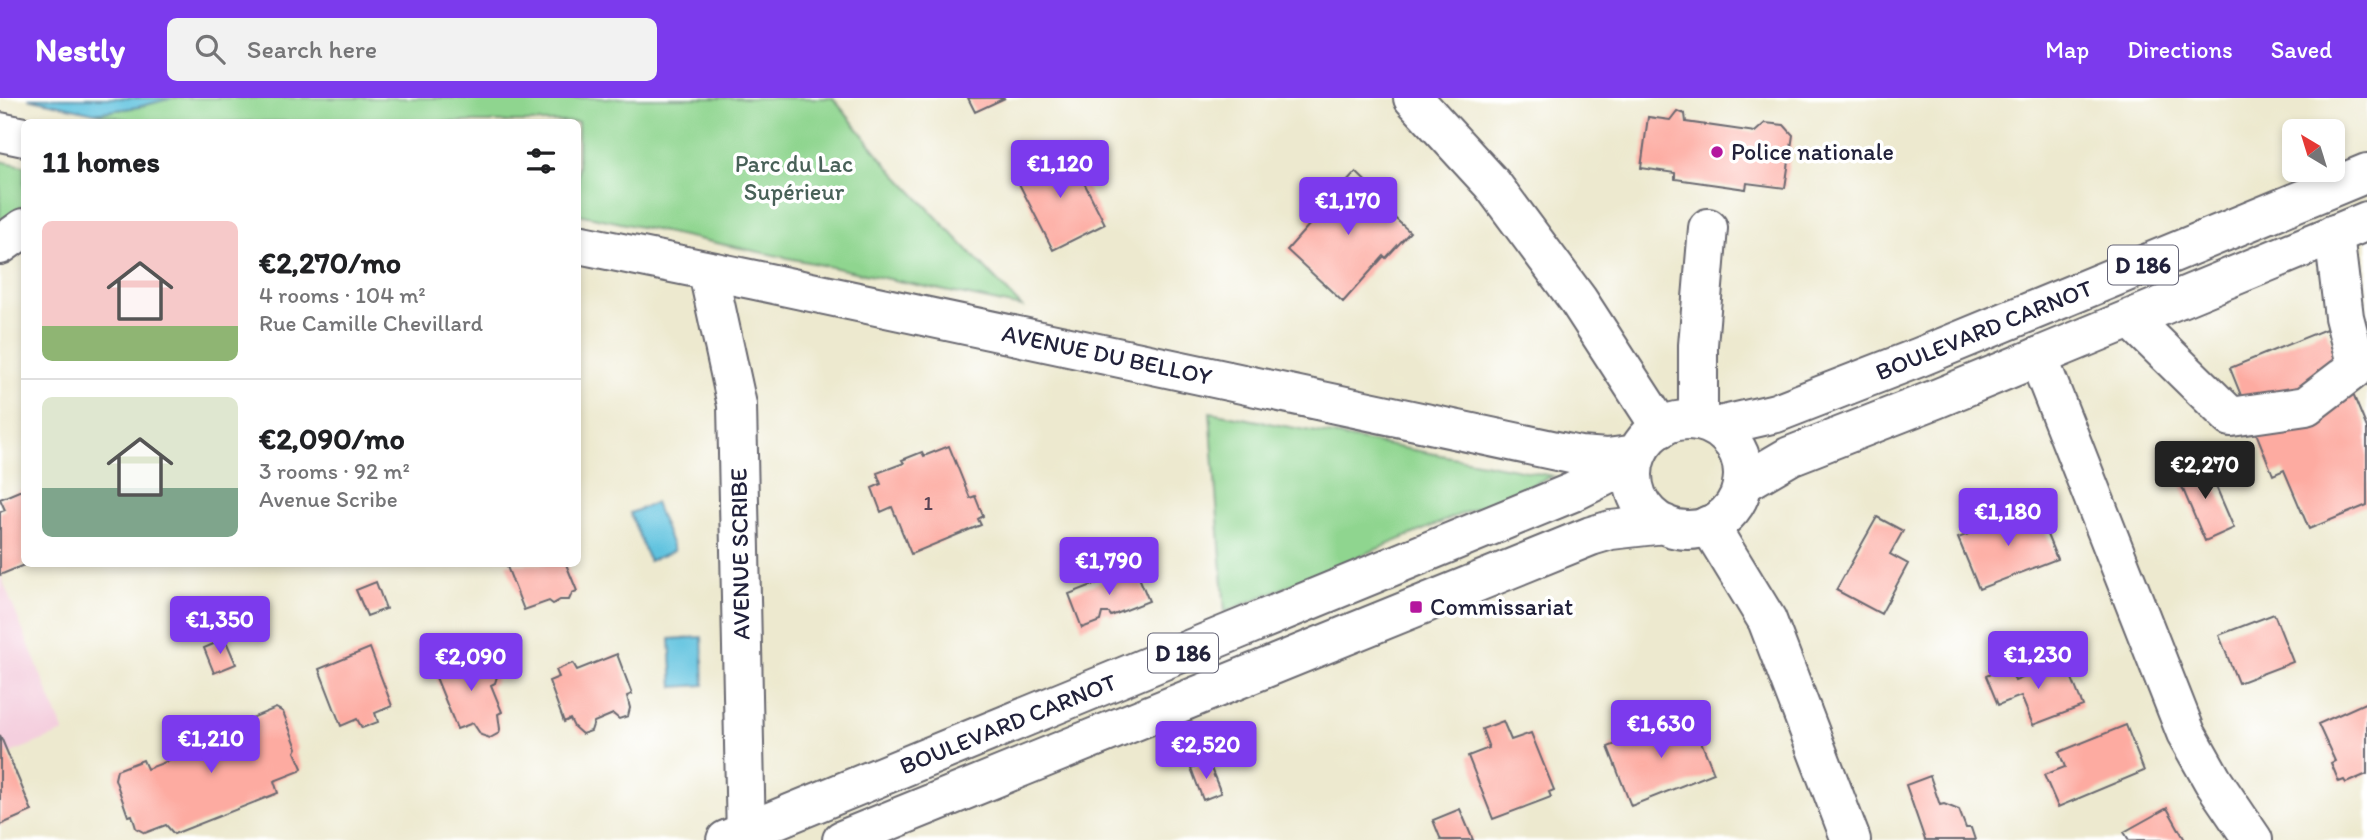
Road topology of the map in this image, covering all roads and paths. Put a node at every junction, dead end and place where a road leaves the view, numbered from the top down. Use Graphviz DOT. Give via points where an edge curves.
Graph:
graph roads {
  1 [pos="1413,98"];
  2 [pos="0,132"];
  3 [pos="21,136"];
  4 [pos="2367,173"];
  5 [pos="1708,228"];
  6 [pos="2351,228"];
  7 [pos="21,230"];
  8 [pos="0,245"];
  9 [pos="581,245"];
  10 [pos="708,272"];
  11 [pos="2131,319"];
  12 [pos="2038,356"];
  13 [pos="1706,424"];
  14 [pos="1644,446"];
  15 [pos="1742,484"];
  16 [pos="1664,524"];
  17 [pos="1709,525"];
  18 [pos="739,837"];
  19 [pos="842,840"];
  20 [pos="1851,840"];
  21 [pos="2253,840"];
  1 -- 14 [label="main road" via="1492,184 1578,300"];
  2 -- 3 [label="main road"];
  4 -- 13 [label="main road, BOULEVARD CARNOT / D 186" via="1794,407"];
  5 -- 13 [label="main road" via="1698,345"];
  6 -- 11 [label="main road, D 186"];
  6 -- 11 [label="main road" via="2344,317 2357,367 2306,406 2231,417"];
  7 -- 8 [label="main road"];
  9 -- 10 [label="main road, AVENUE DU BELLOY"];
  10 -- 14 [label="main road, AVENUE DU BELLOY" via="1580,456 1607,458"];
  10 -- 18 [label="main road, AVENUE SCRIBE" via="737,405"];
  11 -- 12 [label="main road, D 186"];
  12 -- 15 [label="main road, BOULEVARD CARNOT / D 186" via="1790,456"];
  12 -- 21 [label="main road" via="2186,733"];
  13 -- 14 [label="main road" via="1679,421"];
  13 -- 15 [label="main road" via="1728,438 1738,454"];
  14 -- 16 [label="main road" via="1633,480 1636,493 1647,511"];
  14 -- 18 [label="main road, BOULEVARD CARNOT / D 186" via="1605,477 1573,492"];
  15 -- 17 [label="main road" via="1731,508"];
  16 -- 17 [label="main road" via="1686,529"];
  16 -- 19 [label="main road, BOULEVARD CARNOT / D 186" via="1591,536"];
  17 -- 20 [label="main road" via="1767,620"];
}
